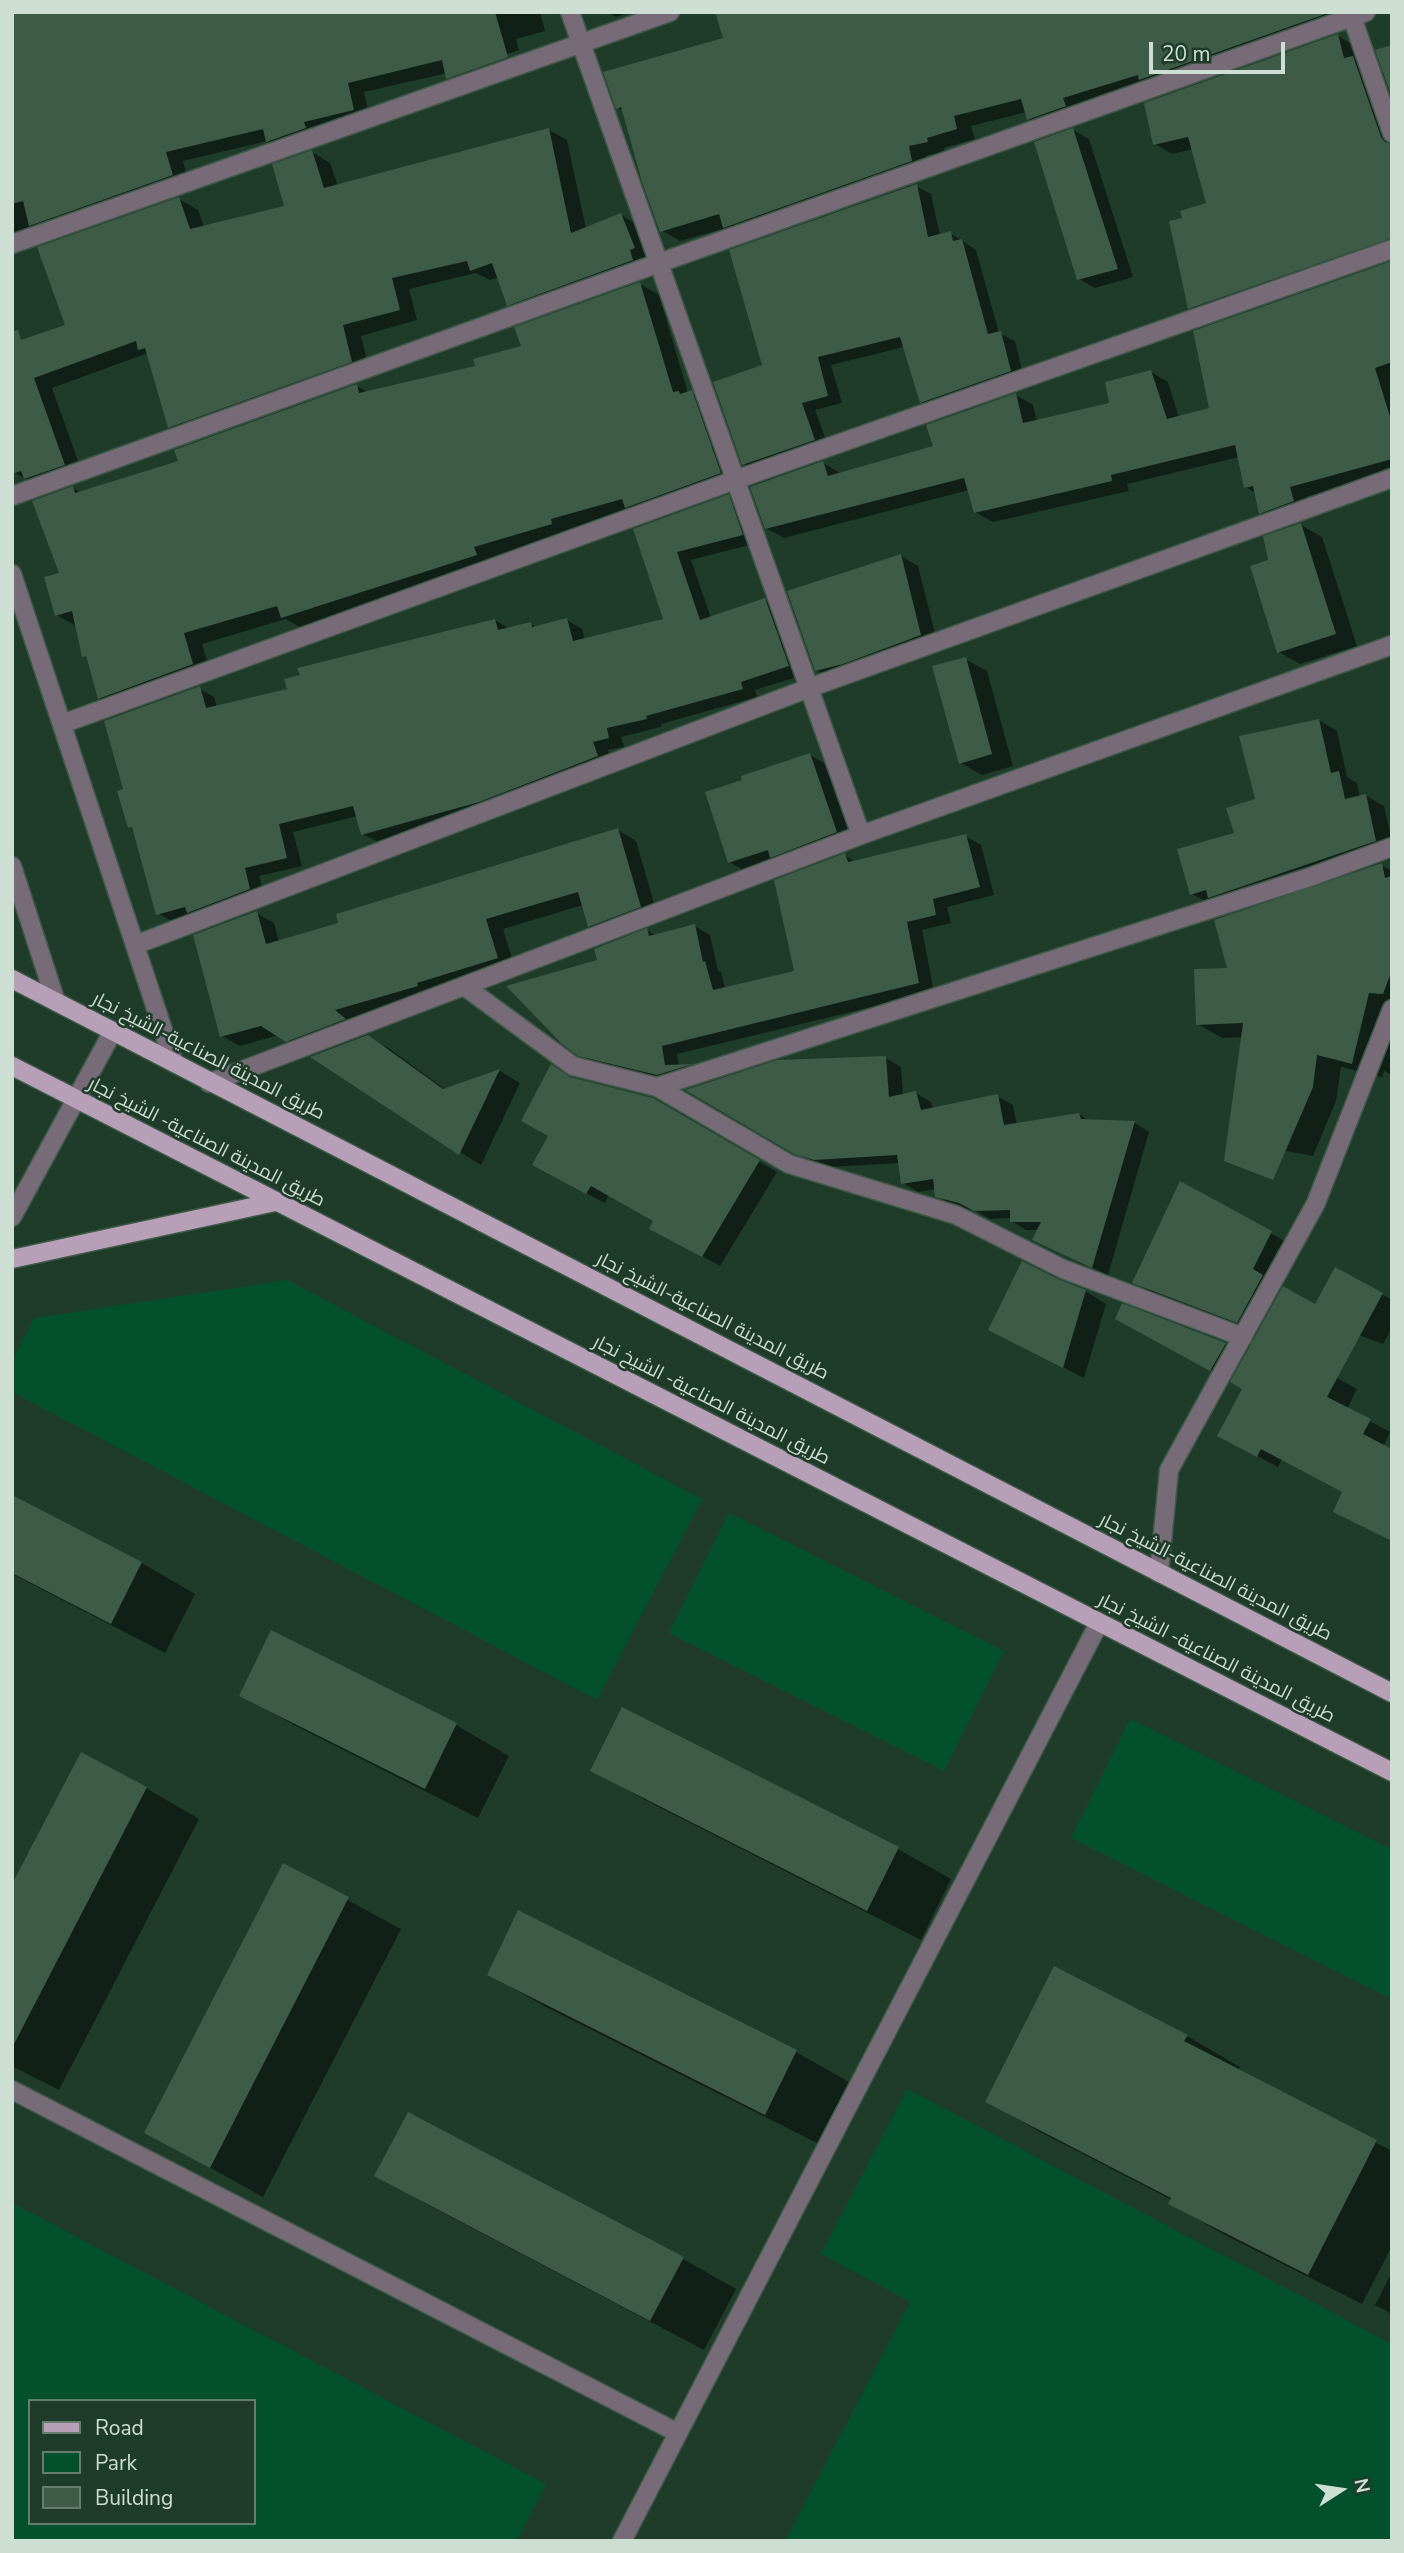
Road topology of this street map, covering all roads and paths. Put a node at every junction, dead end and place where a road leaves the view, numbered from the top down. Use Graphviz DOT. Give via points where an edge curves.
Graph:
graph roads {
  1 [pos="570,12"];
  2 [pos="670,12"];
  3 [pos="1359,15"];
  4 [pos="581,44"];
  5 [pos="1392,133"];
  6 [pos="12,244"];
  7 [pos="1392,249"];
  8 [pos="659,263"];
  9 [pos="1392,478"];
  10 [pos="735,480"];
  11 [pos="12,496"];
  12 [pos="12,574"];
  13 [pos="1392,645"];
  14 [pos="809,688"];
  15 [pos="62,724"];
  16 [pos="861,835"];
  17 [pos="1392,847"];
  18 [pos="12,866"];
  19 [pos="135,945"];
  20 [pos="12,979"];
  21 [pos="464,986"];
  22 [pos="57,1002"];
  23 [pos="1392,1009"];
  24 [pos="113,1031"];
  25 [pos="174,1063"];
  26 [pos="12,1066"];
  27 [pos="209,1083"];
  28 [pos="657,1087"];
  29 [pos="74,1099"];
  30 [pos="275,1202"];
  31 [pos="12,1217"];
  32 [pos="12,1259"];
  33 [pos="1242,1337"];
  34 [pos="1160,1573"];
  35 [pos="1099,1623"];
  36 [pos="1392,1693"];
  37 [pos="1392,1772"];
  38 [pos="12,2090"];
  39 [pos="678,2433"];
  40 [pos="622,2541"];
  1 -- 4 [label="street"];
  2 -- 4 [label="street"];
  3 -- 5 [label="street"];
  3 -- 8 [label="street"];
  4 -- 6 [label="street"];
  4 -- 8 [label="street"];
  7 -- 10 [label="street"];
  8 -- 10 [label="street"];
  8 -- 11 [label="street"];
  9 -- 14 [label="street"];
  10 -- 14 [label="street"];
  10 -- 15 [label="street"];
  12 -- 15 [label="street"];
  13 -- 16 [label="street"];
  14 -- 16 [label="street"];
  14 -- 19 [label="street"];
  15 -- 19 [label="street"];
  16 -- 21 [label="street"];
  17 -- 28 [label="street"];
  18 -- 22 [label="street"];
  19 -- 25 [label="street"];
  20 -- 22 [label="main road, طريق المدينة الصناعية-الشيخ نجار"];
  21 -- 27 [label="street"];
  21 -- 28 [label="street" via="573,1066"];
  22 -- 24 [label="main road, طريق المدينة الصناعية-الشيخ نجار"];
  23 -- 33 [label="street" via="1316,1203"];
  24 -- 25 [label="main road, طريق المدينة الصناعية-الشيخ نجار"];
  24 -- 29 [label="street"];
  25 -- 27 [label="main road, طريق المدينة الصناعية-الشيخ نجار"];
  26 -- 29 [label="main road, طريق المدينة الصناعية- الشيخ نجار"];
  27 -- 34 [label="main road, طريق المدينة الصناعية-الشيخ نجار"];
  28 -- 33 [label="street" via="789,1164 957,1216 1063,1269"];
  29 -- 30 [label="main road, طريق المدينة الصناعية- الشيخ نجار"];
  29 -- 31 [label="street"];
  30 -- 32 [label="main road"];
  30 -- 35 [label="main road, طريق المدينة الصناعية- الشيخ نجار"];
  33 -- 34 [label="street" via="1168,1471"];
  34 -- 36 [label="main road, طريق المدينة الصناعية-الشيخ نجار"];
  35 -- 37 [label="main road, طريق المدينة الصناعية- الشيخ نجار"];
  35 -- 39 [label="street"];
  38 -- 39 [label="street"];
  39 -- 40 [label="street"];
}
